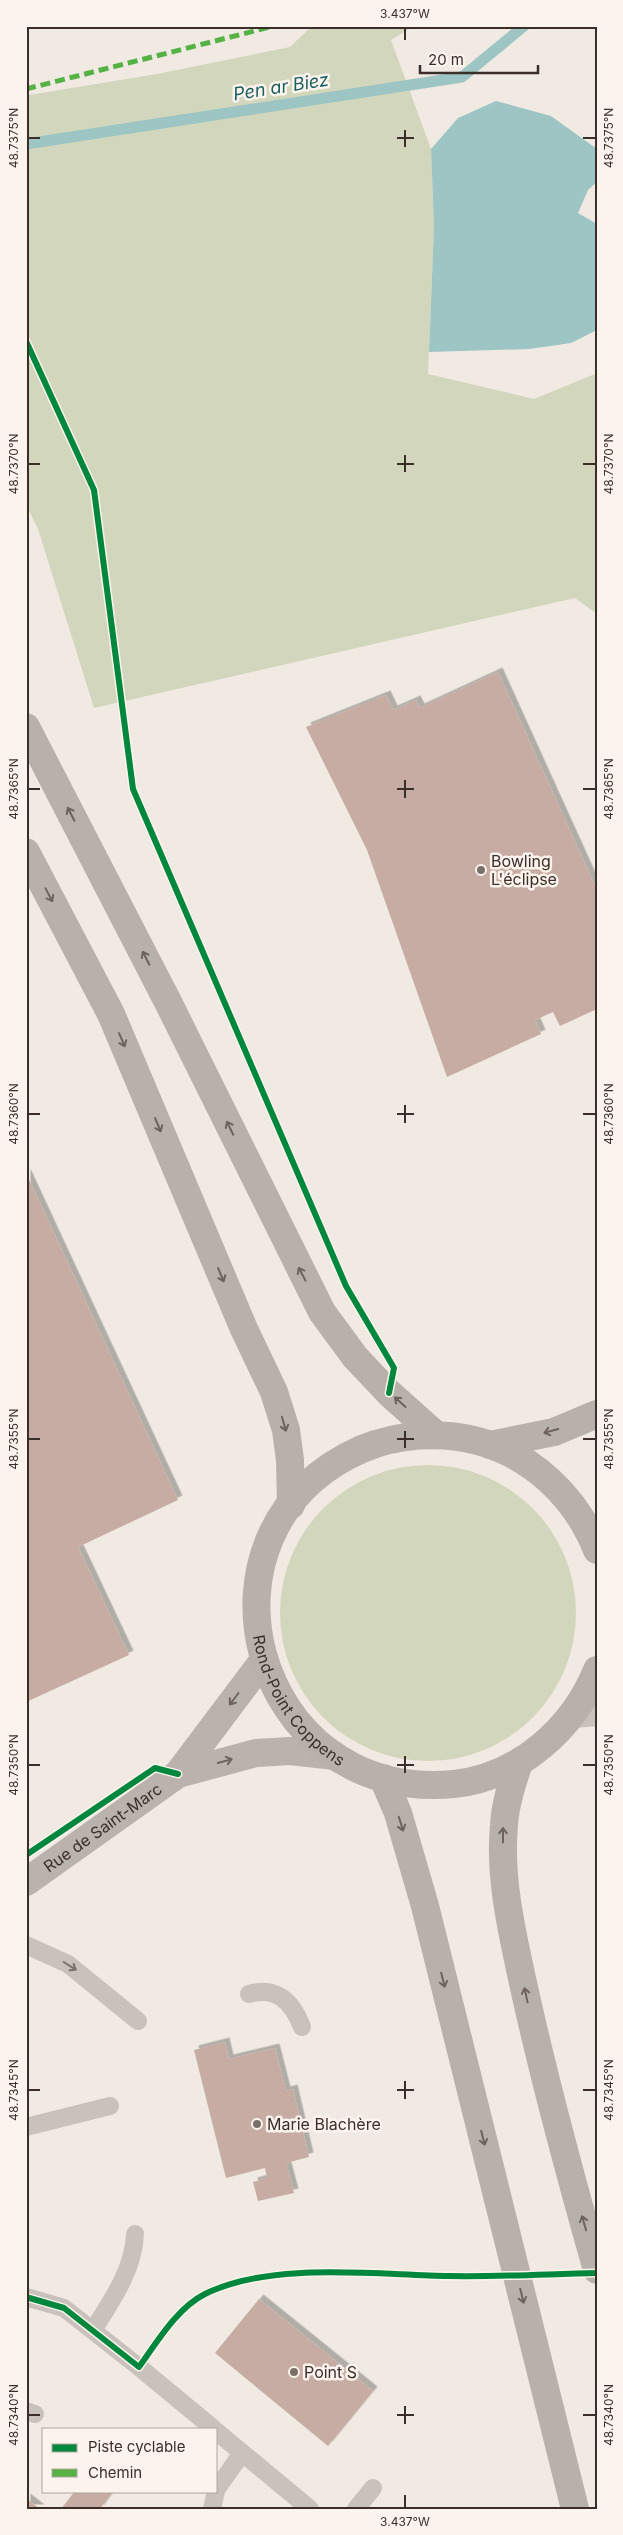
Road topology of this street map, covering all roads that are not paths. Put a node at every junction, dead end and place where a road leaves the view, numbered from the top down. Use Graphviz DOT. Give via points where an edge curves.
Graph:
graph roads {
  1 [pos="26,727"];
  2 [pos="26,852"];
  3 [pos="597,1414"];
  4 [pos="436,1435"];
  5 [pos="490,1444"];
  6 [pos="291,1505"];
  7 [pos="597,1548"];
  8 [pos="263,1660"];
  9 [pos="597,1670"];
  10 [pos="585,1713"];
  11 [pos="335,1756"];
  12 [pos="518,1763"];
  13 [pos="178,1774"];
  14 [pos="383,1778"];
  15 [pos="26,1882"];
  16 [pos="26,1945"];
  17 [pos="249,1994"];
  18 [pos="138,2021"];
  19 [pos="302,2027"];
  20 [pos="110,2106"];
  21 [pos="26,2127"];
  22 [pos="135,2234"];
  23 [pos="597,2270"];
  24 [pos="26,2297"];
  25 [pos="93,2330"];
  26 [pos="213,2428"];
  27 [pos="218,2433"];
  28 [pos="242,2453"];
  29 [pos="218,2488"];
  30 [pos="373,2488"];
  31 [pos="216,2492"];
  32 [pos="212,2509"];
  33 [pos="310,2509"];
  34 [pos="356,2509"];
  35 [pos="576,2509"];
  4 -- 1 [label="main road, one-way" via="356,1357 322,1312 168,1002"];
  2 -- 6 [label="main road, one-way" via="111,1014 244,1329 274,1392 286,1430"];
  3 -- 5 [label="main road, one-way" via="554,1432"];
  4 -- 5 [label="main road, Rond-Point Coppens"];
  4 -- 6 [label="main road, Rond-Point Coppens" via="386,1441 355,1452 326,1470"];
  5 -- 7 [label="main road, Rond-Point Coppens" via="535,1468 561,1491"];
  6 -- 8 [label="main road, Rond-Point Coppens" via="274,1533 259,1579 257,1629"];
  8 -- 11 [label="main road, Rond-Point Coppens" via="291,1714 311,1737"];
  8 -- 13 [label="main road, Rue de Saint-Marc, one-way"];
  9 -- 10 [label="main road, Rond-Point Coppens"];
  10 -- 12 [label="main road, Rond-Point Coppens"];
  13 -- 11 [label="main road, Rue de Saint-Marc, one-way" via="256,1753 290,1751"];
  11 -- 14 [label="main road, Rond-Point Coppens"];
  12 -- 14 [label="main road, Rond-Point Coppens" via="463,1783 423,1785"];
  23 -- 12 [label="main road, one-way" via="536,2043 511,1920 504,1872 504,1826"];
  13 -- 15 [label="main road, Rue de Saint-Marc"];
  14 -- 35 [label="main road, one-way" via="398,1813 425,1906"];
  16 -- 18 [label="lane, one-way" via="68,1964"];
  17 -- 19 [label="lane" via="262,1990 276,1994 289,2003"];
  20 -- 21 [label="lane"];
  22 -- 25 [label="lane" via="128,2266 113,2299"];
  24 -- 25 [label="lane" via="64,2308"];
  25 -- 26 [label="lane"];
  27 -- 28 [label="lane"];
  28 -- 29 [label="lane"];
  28 -- 33 [label="lane"];
  30 -- 34 [label="lane"];
  31 -- 32 [label="lane"];
}
